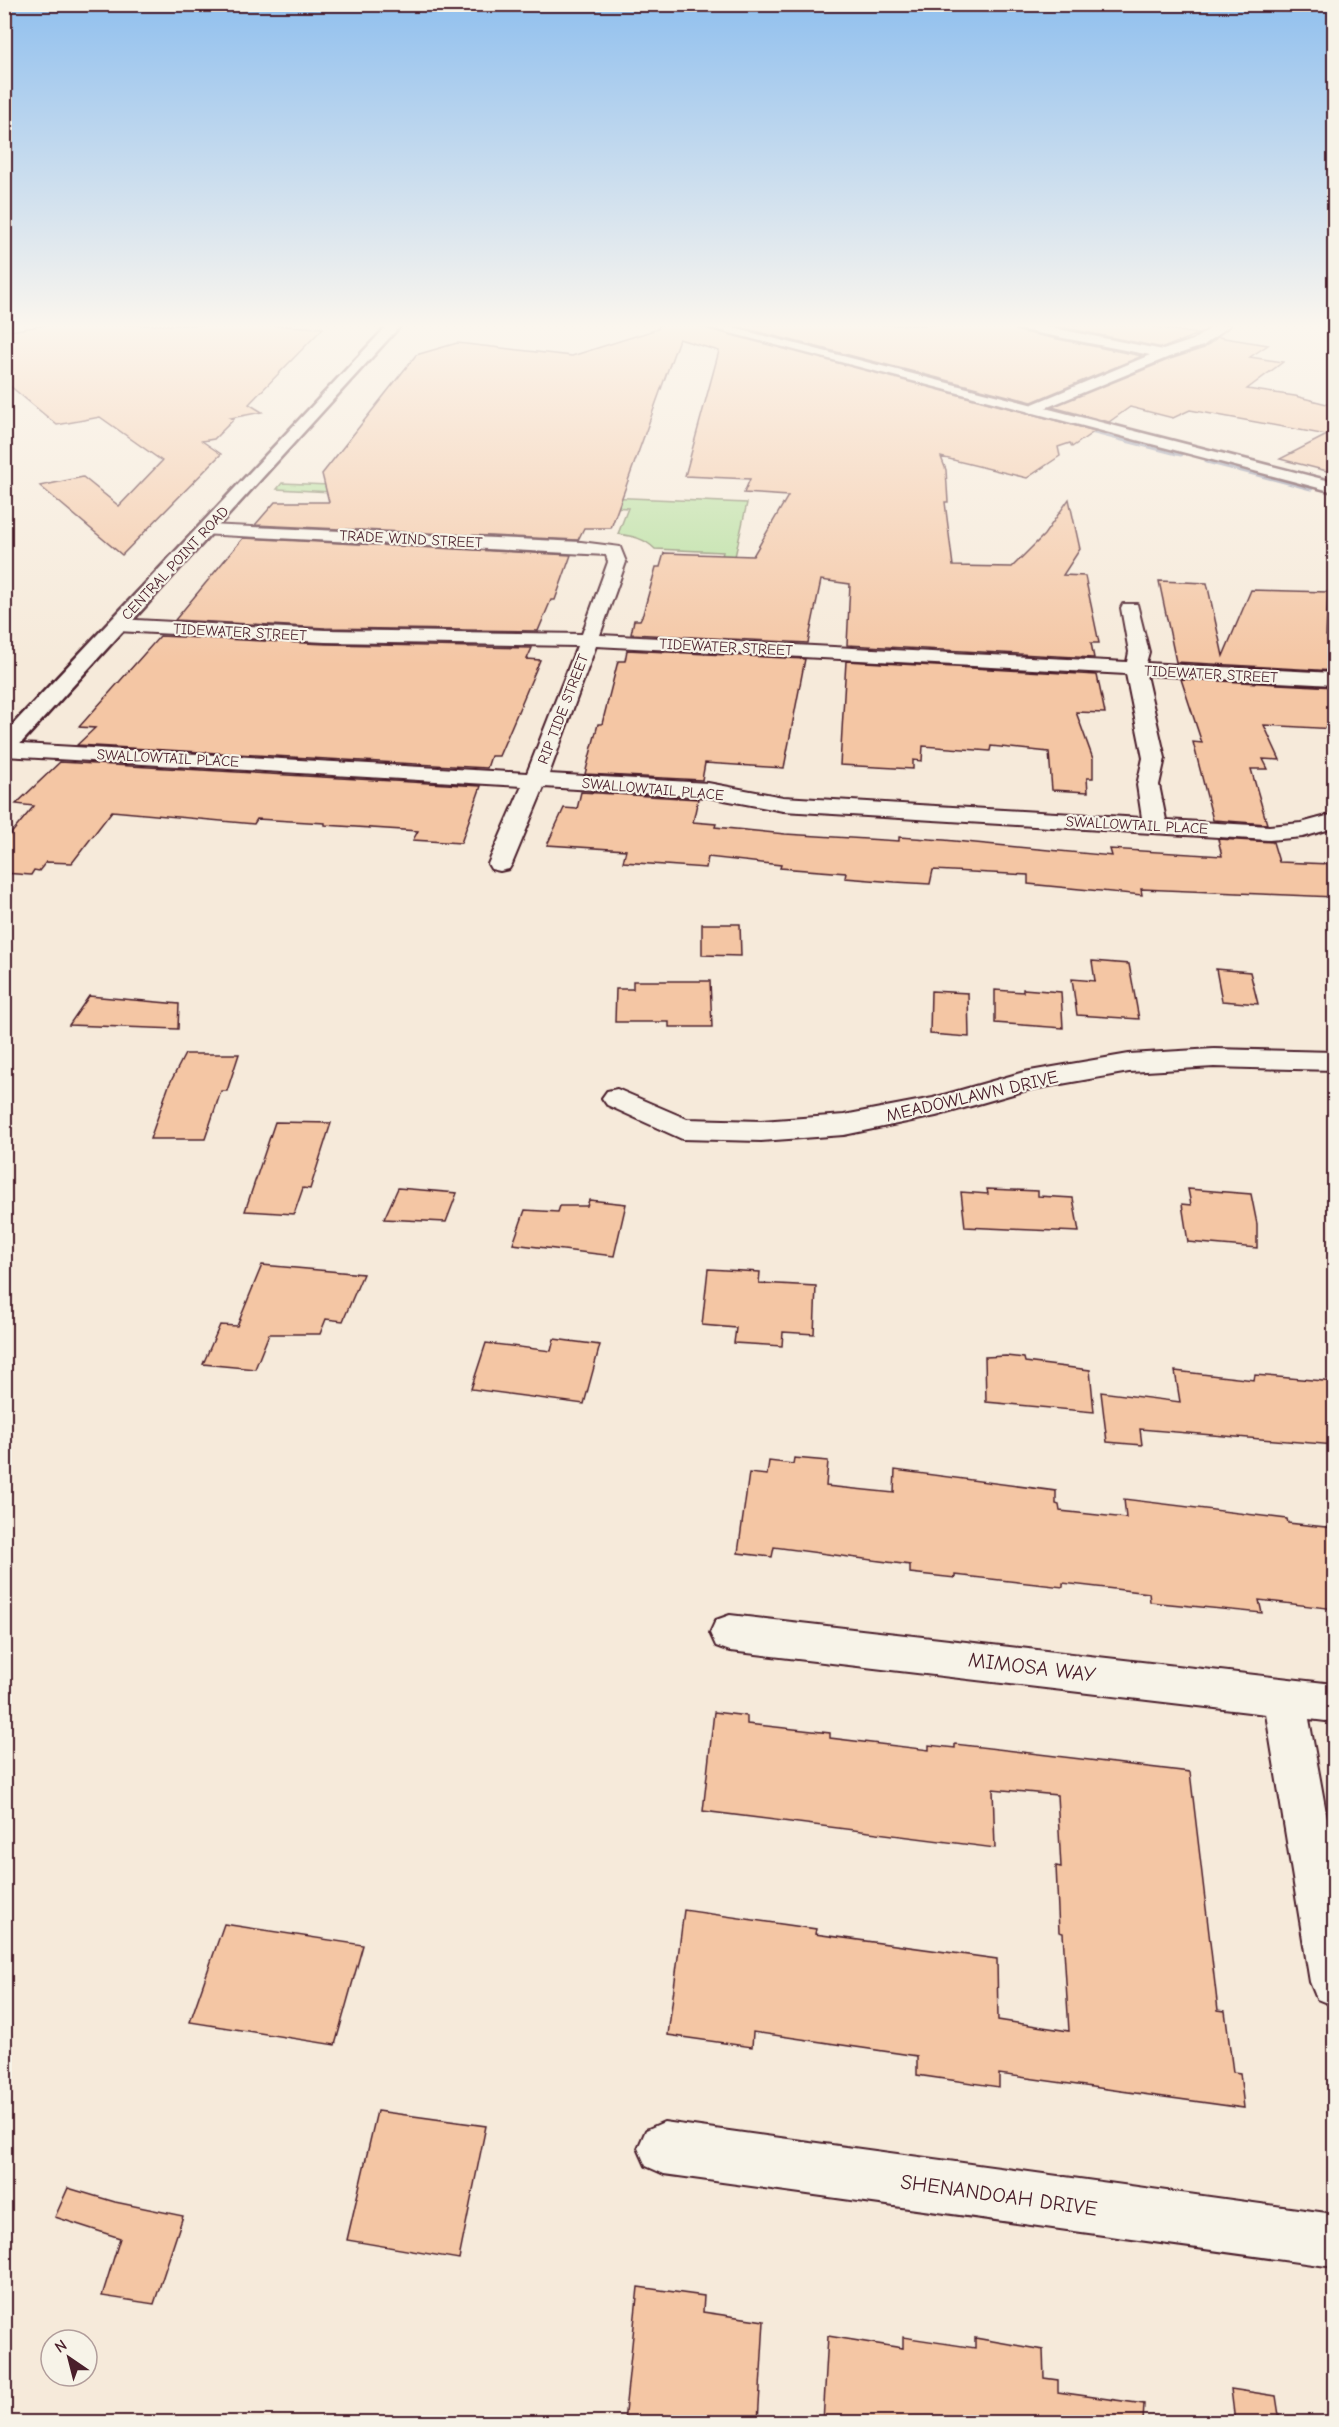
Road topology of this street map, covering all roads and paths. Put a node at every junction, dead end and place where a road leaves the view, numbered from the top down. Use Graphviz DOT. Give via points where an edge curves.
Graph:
graph roads {
  1 [pos="291,438"];
  2 [pos="1146,438"];
  3 [pos="1335,487"];
  4 [pos="207,530"];
  5 [pos="614,551"];
  6 [pos="1130,608"];
  7 [pos="117,625"];
  8 [pos="590,640"];
  9 [pos="1135,670"];
  10 [pos="1335,680"];
  11 [pos="4,749"];
  12 [pos="536,780"];
  13 [pos="1335,821"];
  14 [pos="1155,826"];
  15 [pos="500,864"];
  16 [pos="1335,1062"];
  17 [pos="616,1098"];
  18 [pos="730,1633"];
  19 [pos="1284,1696"];
  20 [pos="1335,1703"];
  21 [pos="1335,1982"];
  22 [pos="664,2148"];
  23 [pos="1335,2241"];
  1 -- 4 [label="street, CENTRAL POINT ROAD"];
  2 -- 3 [label="street"];
  4 -- 5 [label="street, TRADE WIND STREET"];
  4 -- 7 [label="street, CENTRAL POINT ROAD"];
  5 -- 8 [label="street, RIP TIDE STREET" via="617,562"];
  6 -- 9 [label="street" via="1139,652"];
  7 -- 8 [label="street, TIDEWATER STREET" via="325,636"];
  7 -- 11 [label="street, CENTRAL POINT ROAD"];
  8 -- 9 [label="street, TIDEWATER STREET"];
  8 -- 12 [label="street, RIP TIDE STREET"];
  9 -- 10 [label="street, TIDEWATER STREET"];
  9 -- 14 [label="street" via="1154,758 1148,785"];
  11 -- 12 [label="street, SWALLOWTAIL PLACE"];
  12 -- 14 [label="street, SWALLOWTAIL PLACE" via="708,790 783,804"];
  12 -- 15 [label="street, RIP TIDE STREET"];
  13 -- 14 [label="street, SWALLOWTAIL PLACE" via="1303,830 1269,833"];
  16 -- 17 [label="street, MEADOWLAWN DRIVE" via="1214,1058 1129,1063 1024,1081 936,1107 844,1125 761,1131 682,1129"];
  18 -- 19 [label="street, MIMOSA WAY"];
  19 -- 20 [label="street, MIMOSA WAY"];
  19 -- 21 [label="street"];
  22 -- 23 [label="street, SHENANDOAH DRIVE"];
}
